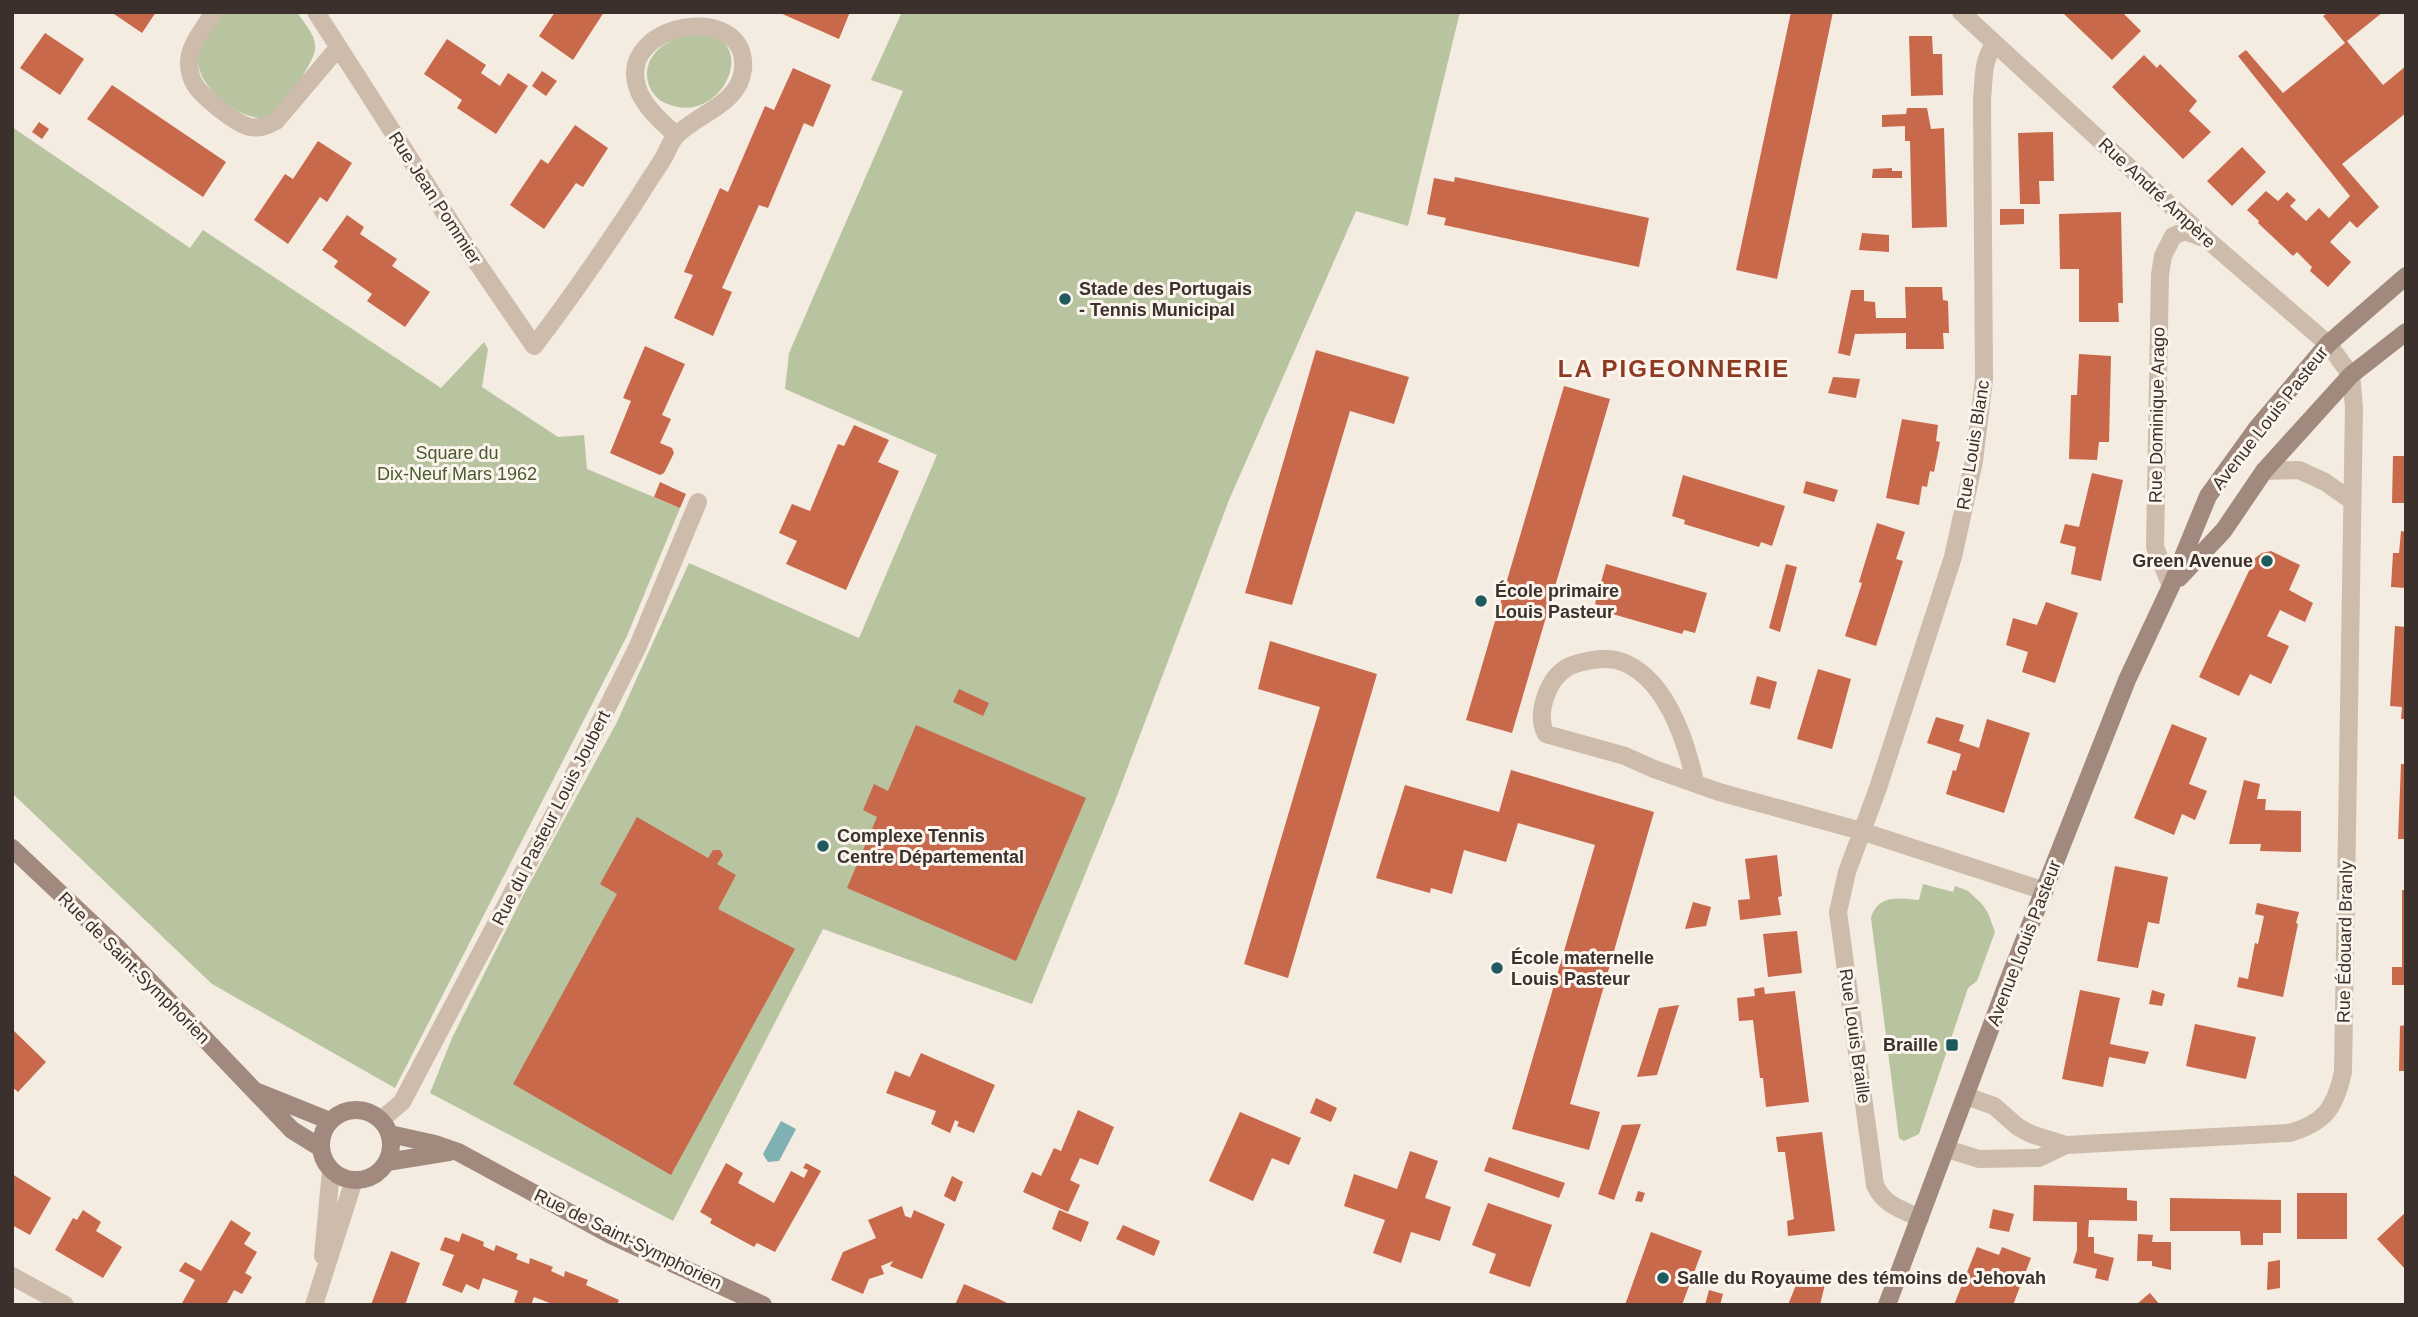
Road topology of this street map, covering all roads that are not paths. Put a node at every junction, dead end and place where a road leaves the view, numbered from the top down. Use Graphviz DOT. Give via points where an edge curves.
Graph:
graph roads {
  1 [pos="214,12"];
  2 [pos="1961,12"];
  3 [pos="316,13"];
  4 [pos="1995,44"];
  5 [pos="337,49"];
  6 [pos="677,135"];
  7 [pos="2168,202"];
  8 [pos="2168,242"];
  9 [pos="2210,242"];
  10 [pos="2406,276"];
  11 [pos="2406,332"];
  12 [pos="2328,344"];
  13 [pos="2351,375"];
  14 [pos="2264,471"];
  15 [pos="2352,501"];
  16 [pos="698,502"];
  17 [pos="2171,586"];
  18 [pos="1695,782"];
  19 [pos="1861,831"];
  20 [pos="12,848"];
  21 [pos="2045,891"];
  22 [pos="254,1090"];
  23 [pos="1966,1096"];
  24 [pos="330,1121"];
  25 [pos="385,1127"];
  26 [pos="2066,1145"];
  27 [pos="321,1148"];
  28 [pos="1947,1149"];
  29 [pos="458,1152"];
  30 [pos="387,1162"];
  31 [pos="331,1170"];
  32 [pos="354,1180"];
  33 [pos="1920,1218"];
  34 [pos="12,1276"];
  35 [pos="321,1281"];
  36 [pos="65,1305"];
  37 [pos="314,1305"];
  38 [pos="763,1305"];
  39 [pos="1888,1305"];
  1 -- 5 [label="street" via="194,44 189,72 200,92 240,124 265,127 276,121"];
  2 -- 4 [label="street, Rue André Ampère"];
  3 -- 5 [label="street, Rue Jean Pommier"];
  4 -- 7 [label="street, Rue André Ampère"];
  4 -- 19 [label="street, Rue Louis Blanc" via="1985,65 1982,99 1984,379 1975,461 1953,557"];
  5 -- 6 [label="street, Rue Jean Pommier" via="534,345 604,249"];
  6 -- 6 [label="street" via="715,109 735,89 743,73 740,44 719,27 681,25 652,40 640,53 637,88"];
  7 -- 8 [label="street, Rue Dominique Arago"];
  7 -- 9 [label="street, Rue André Ampère"];
  8 -- 9 [label="street" via="2185,231"];
  8 -- 17 [label="street, Rue Dominique Arago" via="2160,274 2155,547"];
  9 -- 12 [label="street, Rue André Ampère"];
  10 -- 12 [label="main road, Avenue Louis Pasteur"];
  11 -- 13 [label="main road, Avenue Louis Pasteur"];
  12 -- 13 [label="street, Rue André Ampère"];
  12 -- 17 [label="main road, Avenue Louis Pasteur" via="2208,496"];
  13 -- 14 [label="main road, Avenue Louis Pasteur"];
  13 -- 15 [label="street, Rue Édouard Branly"];
  14 -- 15 [label="street" via="2299,470"];
  14 -- 17 [label="main road, Avenue Louis Pasteur" via="2224,530"];
  15 -- 26 [label="street, Rue Édouard Branly" via="2339,1092 2327,1113 2309,1127 2289,1133"];
  16 -- 25 [label="street, Rue du Pasteur Louis Joubert" via="638,646 551,820"];
  17 -- 21 [label="main road, Avenue Louis Pasteur" via="2127,680"];
  18 -- 18 [label="street" via="1678,724 1640,673 1614,660 1598,660 1567,668 1557,678 1540,714 1546,734"];
  18 -- 19 [label="street"];
  19 -- 21 [label="street"];
  19 -- 33 [label="street, Rue Louis Braille" via="1838,912 1875,1185 1891,1206"];
  20 -- 22 [label="main road, Rue de Saint-Symphorien" via="117,947"];
  21 -- 23 [label="main road, Avenue Louis Pasteur"];
  22 -- 24 [label="main road, Rue de Saint-Symphorien"];
  22 -- 27 [label="main road, Rue de Saint-Symphorien" via="292,1130"];
  23 -- 26 [label="street, Rue Édouard Branly" via="1994,1106 2031,1134"];
  23 -- 28 [label="main road, Avenue Louis Pasteur"];
  24 -- 25 [label="main road, Rue de Saint-Symphorien" via="339,1113 362,1110"];
  24 -- 27 [label="main road"];
  25 -- 29 [label="main road, Rue de Saint-Symphorien"];
  25 -- 30 [label="main road" via="391,1144"];
  26 -- 28 [label="street, Rue Édouard Branly" via="2039,1158 1979,1159"];
  27 -- 31 [label="main road"];
  28 -- 33 [label="main road, Avenue Louis Pasteur"];
  29 -- 30 [label="main road"];
  29 -- 38 [label="main road, Rue de Saint-Symphorien" via="611,1235"];
  30 -- 32 [label="main road" via="373,1176"];
  31 -- 32 [label="main road"];
  31 -- 35 [label="street"];
  32 -- 35 [label="street"];
  33 -- 39 [label="main road, Avenue Louis Pasteur"];
  34 -- 36 [label="street"];
  35 -- 37 [label="street"];
}
